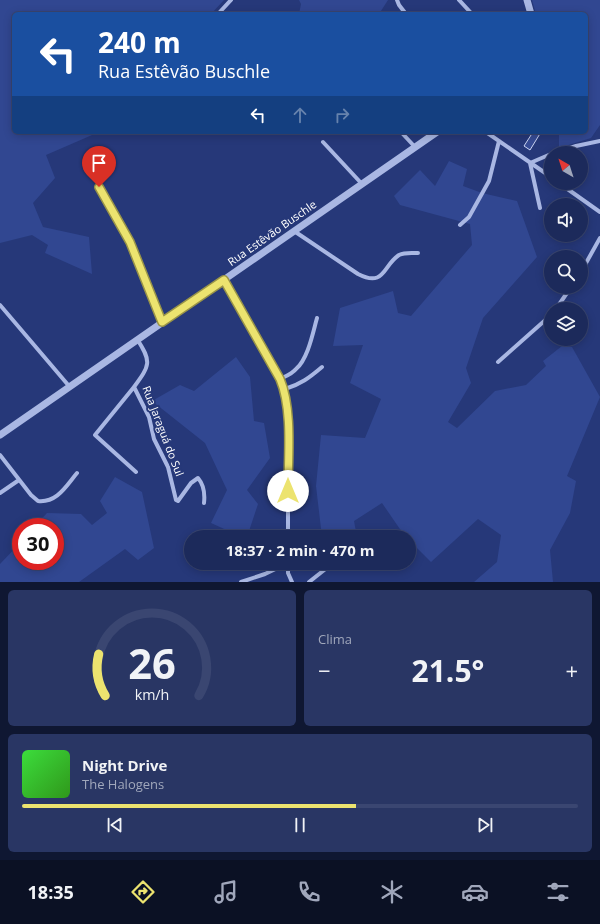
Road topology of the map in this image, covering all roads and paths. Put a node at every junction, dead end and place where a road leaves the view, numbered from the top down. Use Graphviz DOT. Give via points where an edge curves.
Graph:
graph roads {
  1 [pos="231,0"];
  2 [pos="397,0"];
  3 [pos="459,0"];
  4 [pos="527,0"];
  5 [pos="220,12"];
  6 [pos="404,12"];
  7 [pos="470,12"];
  8 [pos="530,12"];
  9 [pos="402,134"];
  10 [pos="434,134"];
  11 [pos="489,134"];
  12 [pos="499,141"];
  13 [pos="600,141"];
  14 [pos="323,142"];
  15 [pos="576,146"];
  16 [pos="415,147"];
  17 [pos="544,157"];
  18 [pos="530,162"];
  19 [pos="544,172"];
  20 [pos="362,184"];
  21 [pos="99,187"];
  22 [pos="569,190"];
  23 [pos="540,208"];
  24 [pos="600,212"];
  25 [pos="460,224"];
  26 [pos="294,231"];
  27 [pos="600,238"];
  28 [pos="418,253"];
  29 [pos="588,261"];
  30 [pos="224,280"];
  31 [pos="0,305"];
  32 [pos="317,318"];
  33 [pos="544,320"];
  34 [pos="162,322"];
  35 [pos="137,340"];
  36 [pos="498,362"];
  37 [pos="322,367"];
  38 [pos="280,379"];
  39 [pos="69,386"];
  40 [pos="134,387"];
  41 [pos="285,389"];
  42 [pos="0,434"];
  43 [pos="0,455"];
  44 [pos="77,472"];
  45 [pos="136,472"];
  46 [pos="19,480"];
  47 [pos="0,493"];
  48 [pos="204,503"];
  49 [pos="288,530"];
  50 [pos="273,570"];
  51 [pos="288,570"];
  52 [pos="324,570"];
  53 [pos="241,582"];
  54 [pos="292,582"];
  55 [pos="308,582"];
  1 -- 5 [label="street"];
  2 -- 6 [label="street"];
  3 -- 7 [label="street"];
  4 -- 8 [label="street"];
  9 -- 16 [label="street"];
  10 -- 16 [label="street, Rua Estêvão Buschle"];
  11 -- 12 [label="street"];
  12 -- 18 [label="street"];
  12 -- 25 [label="street" via="489,181 469,217"];
  13 -- 15 [label="street"];
  14 -- 20 [label="street"];
  16 -- 20 [label="street, Rua Estêvão Buschle"];
  17 -- 18 [label="street"];
  18 -- 19 [label="street"];
  18 -- 23 [label="street"];
  20 -- 26 [label="street, Rua Estêvão Buschle"];
  21 -- 34 [label="street" via="130,242"];
  22 -- 24 [label="street"];
  26 -- 28 [label="street" via="366,277 374,278 381,275 400,255 407,252"];
  26 -- 30 [label="street, Rua Estêvão Buschle"];
  27 -- 29 [label="street"];
  30 -- 34 [label="street, Rua Estêvão Buschle"];
  30 -- 38 [label="street"];
  31 -- 39 [label="street"];
  32 -- 38 [label="street" via="301,364 294,372"];
  33 -- 36 [label="street"];
  34 -- 35 [label="street, Rua Estêvão Buschle"];
  35 -- 39 [label="street, Rua Estêvão Buschle"];
  35 -- 40 [label="street, Rua Jaraguá do Sul" via="148,362 142,377"];
  37 -- 41 [label="street" via="306,381"];
  38 -- 41 [label="street"];
  39 -- 42 [label="street, Rua Estêvão Buschle"];
  40 -- 45 [label="street" via="95,435"];
  40 -- 48 [label="street, Rua Jaraguá do Sul" via="149,417 154,439 168,467 176,500 178,501 191,482 198,478 204,492"];
  41 -- 49 [label="street" via="288,415"];
  43 -- 46 [label="street"];
  44 -- 46 [label="street" via="57,497 42,502 34,498"];
  46 -- 47 [label="street"];
  50 -- 53 [label="street"];
  51 -- 54 [label="street"];
  52 -- 55 [label="street"];
}
